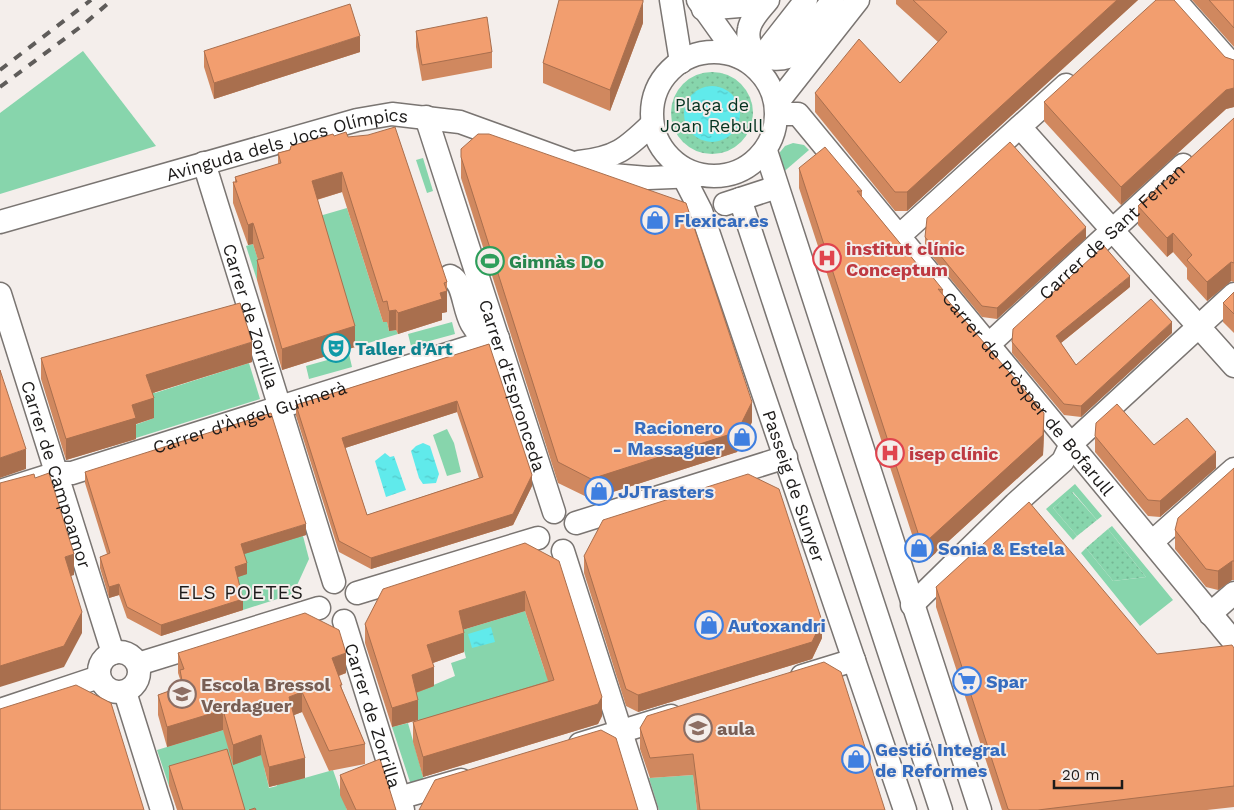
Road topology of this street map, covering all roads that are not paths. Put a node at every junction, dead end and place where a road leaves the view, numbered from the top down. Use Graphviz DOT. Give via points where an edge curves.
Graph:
graph roads {
  1 [pos="671,0"];
  2 [pos="806,0"];
  3 [pos="833,0"];
  4 [pos="858,0"];
  5 [pos="1175,0"];
  6 [pos="758,2"];
  7 [pos="701,4"];
  8 [pos="718,44"];
  9 [pos="770,46"];
  10 [pos="681,62"];
  11 [pos="1234,67"];
  12 [pos="1078,74"];
  13 [pos="777,108"];
  14 [pos="426,117"];
  15 [pos="652,124"];
  16 [pos="1020,128"];
  17 [pos="766,151"];
  18 [pos="1198,151"];
  19 [pos="204,163"];
  20 [pos="573,163"];
  21 [pos="686,173"];
  22 [pos="777,187"];
  23 [pos="0,222"];
  24 [pos="1112,230"];
  25 [pos="898,237"];
  26 [pos="450,276"];
  27 [pos="0,294"];
  28 [pos="1234,294"];
  29 [pos="1198,327"];
  30 [pos="494,339"];
  31 [pos="988,345"];
  32 [pos="1234,366"];
  33 [pos="279,407"];
  34 [pos="1071,444"];
  35 [pos="786,457"];
  36 [pos="1234,469"];
  37 [pos="56,473"];
  38 [pos="0,491"];
  39 [pos="554,512"];
  40 [pos="576,523"];
  41 [pos="538,538"];
  42 [pos="1152,542"];
  43 [pos="563,551"];
  44 [pos="334,582"];
  45 [pos="1234,593"];
  46 [pos="357,594"];
  47 [pos="912,605"];
  48 [pos="319,608"];
  49 [pos="1210,614"];
  50 [pos="344,621"];
  51 [pos="1234,642"];
  52 [pos="112,653"];
  53 [pos="854,660"];
  54 [pos="138,664"];
  55 [pos="100,677"];
  56 [pos="779,683"];
  57 [pos="124,692"];
  58 [pos="696,709"];
  59 [pos="0,710"];
  60 [pos="621,732"];
  61 [pos="556,751"];
  62 [pos="482,773"];
  63 [pos="401,804"];
  64 [pos="162,810"];
  65 [pos="646,810"];
  66 [pos="905,810"];
  67 [pos="940,810"];
  68 [pos="980,810"];
  1 -- 10 [label="street"];
  2 -- 9 [label="street"];
  3 -- 6 [label="street" via="788,57 772,60 758,54 748,34"];
  4 -- 13 [label="street"];
  5 -- 11 [label="street"];
  6 -- 7 [label="street"];
  6 -- 8 [label="street"];
  7 -- 8 [label="street"];
  8 -- 10 [label="street"];
  8 -- 13 [label="street" via="748,62 768,83"];
  10 -- 15 [label="street" via="668,73 654,97"];
  12 -- 16 [label="street"];
  13 -- 17 [label="street" via="775,128"];
  13 -- 25 [label="street, Carrer de Pròsper de Bofarull" via="798,114"];
  14 -- 19 [label="street, Avinguda dels Jocs Olímpics" via="392,114 357,120"];
  14 -- 20 [label="street, Avinguda dels Jocs Olímpics" via="460,122"];
  14 -- 30 [label="street, Carrer d’Espronceda"];
  15 -- 20 [label="street, Avinguda dels Jocs Olímpics" via="628,147 604,159"];
  15 -- 21 [label="street" via="666,155"];
  16 -- 24 [label="street"];
  16 -- 25 [label="street"];
  17 -- 21 [label="street" via="756,161 725,176"];
  17 -- 22 [label="street"];
  18 -- 24 [label="street, Carrer de Sant Ferran"];
  19 -- 23 [label="street, Avinguda dels Jocs Olímpics"];
  19 -- 33 [label="street, Carrer de Zorrilla"];
  20 -- 21 [label="street, Avinguda dels Jocs Olímpics" via="612,174 648,178"];
  21 -- 35 [label="street, Passeig de Sunyer"];
  22 -- 47 [label="street"];
  22 -- 67 [label="street, Passeig de Sunyer" via="732,201"];
  24 -- 29 [label="street"];
  24 -- 31 [label="street, Carrer de Sant Ferran"];
  25 -- 31 [label="street, Carrer de Pròsper de Bofarull"];
  26 -- 30 [label="street" via="458,282 474,329 480,336"];
  27 -- 37 [label="street, Carrer de Campoamor"];
  28 -- 29 [label="street"];
  29 -- 32 [label="street"];
  29 -- 34 [label="street"];
  30 -- 33 [label="street, Carrer d'Àngel Guimerà"];
  30 -- 39 [label="street, Carrer d’Espronceda"];
  31 -- 34 [label="street, Carrer de Pròsper de Bofarull"];
  33 -- 37 [label="street, Carrer d'Àngel Guimerà" via="72,473"];
  33 -- 44 [label="street, Carrer de Zorrilla"];
  34 -- 42 [label="street, Carrer de Pròsper de Bofarull"];
  34 -- 47 [label="street" via="1063,461"];
  35 -- 40 [label="street"];
  35 -- 53 [label="street, Passeig de Sunyer"];
  36 -- 42 [label="street"];
  37 -- 38 [label="street, Carrer d'Àngel Guimerà"];
  37 -- 52 [label="street, Carrer de Campoamor"];
  39 -- 40 [label="street" via="569,514"];
  39 -- 41 [label="street" via="547,514 539,523"];
  40 -- 43 [label="street" via="577,538 570,548"];
  41 -- 43 [label="street" via="548,550"];
  41 -- 46 [label="street"];
  42 -- 49 [label="street, Carrer de Pròsper de Bofarull"];
  43 -- 60 [label="street"];
  44 -- 46 [label="street" via="349,584"];
  44 -- 48 [label="street" via="327,584 320,593"];
  45 -- 49 [label="street"];
  46 -- 50 [label="street" via="356,612"];
  47 -- 68 [label="street"];
  48 -- 50 [label="street" via="329,620"];
  48 -- 54 [label="street"];
  49 -- 51 [label="street, Carrer de Pròsper de Bofarull"];
  50 -- 63 [label="street, Carrer de Zorrilla"];
  52 -- 54 [label="street" via="126,653"];
  52 -- 55 [label="street" via="101,664"];
  53 -- 56 [label="street"];
  53 -- 66 [label="street, Passeig de Sunyer"];
  54 -- 57 [label="street" via="138,681"];
  55 -- 57 [label="street" via="107,689"];
  55 -- 59 [label="street"];
  57 -- 64 [label="street"];
  58 -- 60 [label="street"];
  60 -- 61 [label="street"];
  60 -- 65 [label="street"];
  62 -- 63 [label="street"];
}
